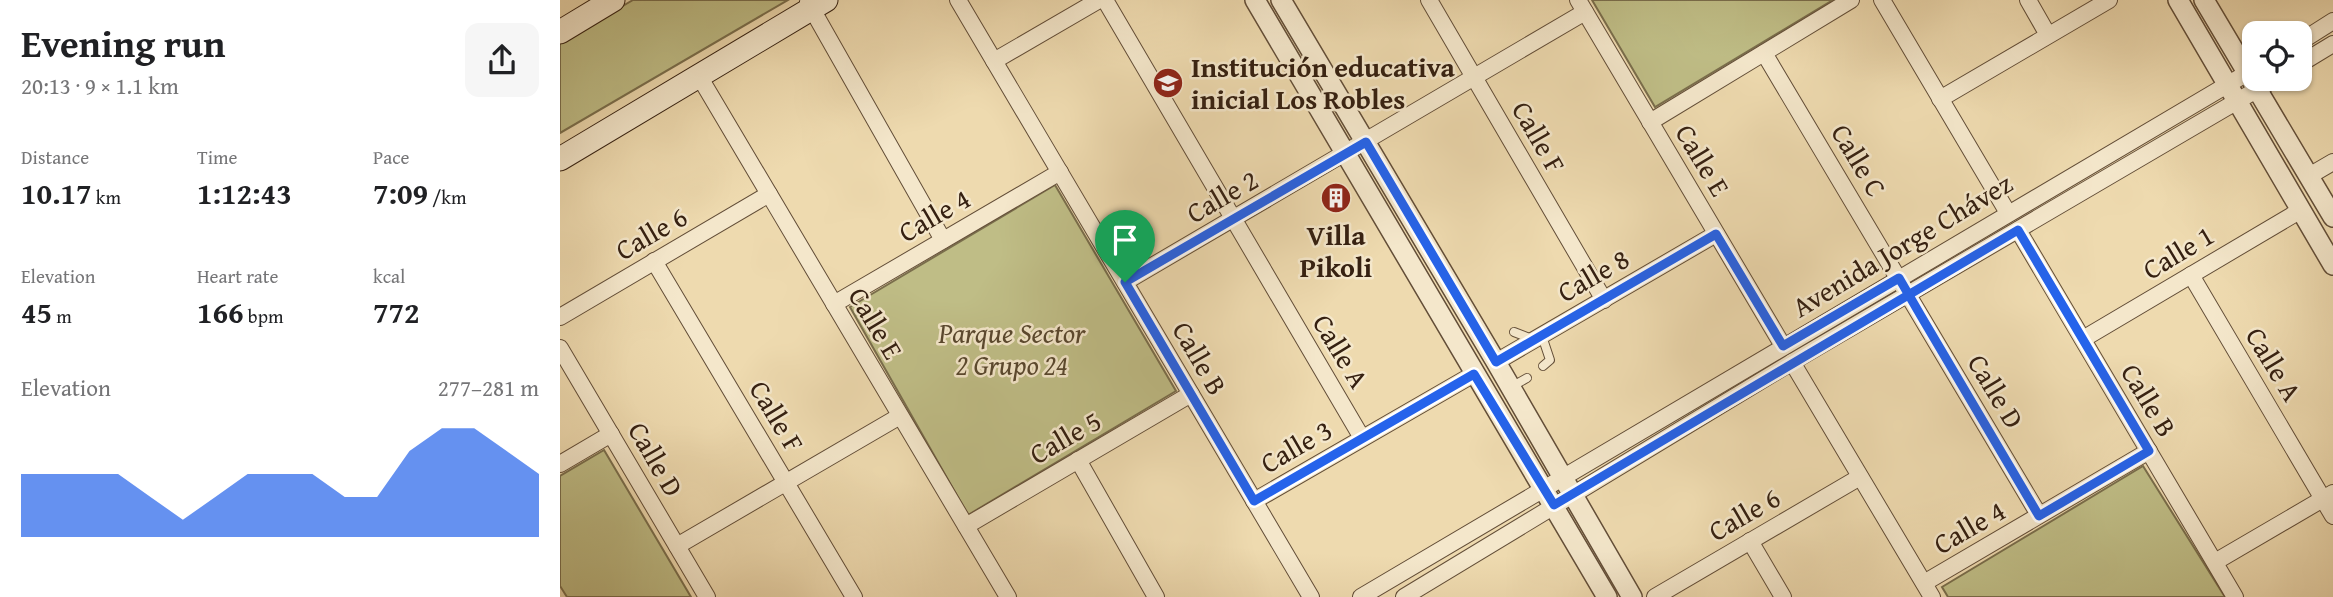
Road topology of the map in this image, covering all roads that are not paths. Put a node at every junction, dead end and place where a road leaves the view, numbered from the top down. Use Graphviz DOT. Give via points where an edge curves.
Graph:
graph roads {
  1 [pos="613,0"];
  2 [pos="958,0"];
  3 [pos="1100,0"];
  4 [pos="1105,0"];
  5 [pos="1255,0"];
  6 [pos="1281,0"];
  7 [pos="1429,0"];
  8 [pos="1851,0"];
  9 [pos="1882,0"];
  10 [pos="2028,0"];
  11 [pos="2109,0"];
  12 [pos="2178,0"];
  13 [pos="2204,0"];
  14 [pos="815,3"];
  15 [pos="1582,6"];
  16 [pos="2333,21"];
  17 [pos="560,32"];
  18 [pos="2312,34"];
  19 [pos="2048,35"];
  20 [pos="2333,44"];
  21 [pos="1764,52"];
  22 [pos="2242,53"];
  23 [pos="2312,57"];
  24 [pos="994,61"];
  25 [pos="699,76"];
  26 [pos="1474,78"];
  27 [pos="2242,87"];
  28 [pos="2266,91"];
  29 [pos="2232,93"];
  30 [pos="1940,99"];
  31 [pos="1650,122"];
  32 [pos="1366,142"];
  33 [pos="1345,154"];
  34 [pos="560,159"];
  35 [pos="2333,162"];
  36 [pos="1060,172"];
  37 [pos="2309,176"];
  38 [pos="769,194"];
  39 [pos="2301,210"];
  40 [pos="2008,213"];
  41 [pos="2333,217"];
  42 [pos="1233,219"];
  43 [pos="2018,230"];
  44 [pos="1716,234"];
  45 [pos="943,240"];
  46 [pos="654,261"];
  47 [pos="2333,265"];
  48 [pos="2191,275"];
  49 [pos="1899,278"];
  50 [pos="1125,282"];
  51 [pos="1908,294"];
  52 [pos="1604,299"];
  53 [pos="834,304"];
  54 [pos="560,317"];
  55 [pos="1514,332"];
  56 [pos="1538,338"];
  57 [pos="2083,339"];
  58 [pos="1783,346"];
  59 [pos="560,348"];
  60 [pos="1496,362"];
  61 [pos="1792,362"];
  62 [pos="1544,366"];
  63 [pos="1474,374"];
  64 [pos="1191,394"];
  65 [pos="901,416"];
  66 [pos="611,434"];
  67 [pos="1362,438"];
  68 [pos="2149,451"];
  69 [pos="1078,460"];
  70 [pos="560,464"];
  71 [pos="1563,477"];
  72 [pos="1860,477"];
  73 [pos="786,482"];
  74 [pos="1573,494"];
  75 [pos="2328,496"];
  76 [pos="1549,497"];
  77 [pos="1254,501"];
  78 [pos="2039,516"];
  79 [pos="2333,516"];
  80 [pos="966,526"];
  81 [pos="1750,541"];
  82 [pos="677,546"];
  83 [pos="2215,562"];
  84 [pos="1928,590"];
  85 [pos="707,597"];
  86 [pos="855,597"];
  87 [pos="1008,597"];
  88 [pos="1156,597"];
  89 [pos="1311,597"];
  90 [pos="1361,597"];
  91 [pos="1404,597"];
  92 [pos="1607,597"];
  93 [pos="1633,597"];
  94 [pos="1655,597"];
  95 [pos="1783,597"];
  96 [pos="2235,597"];
  1 -- 17 [label="main road"];
  2 -- 24 [label="street, Calle B"];
  3 -- 24 [label="street"];
  4 -- 42 [label="street, Calle A"];
  5 -- 33 [label="street"];
  6 -- 32 [label="street"];
  7 -- 26 [label="street, Calle F"];
  8 -- 21 [label="street"];
  9 -- 30 [label="street"];
  10 -- 19 [label="street"];
  11 -- 19 [label="street"];
  12 -- 29 [label="street"];
  13 -- 22 [label="street"];
  14 -- 25 [label="main road"];
  14 -- 45 [label="street"];
  15 -- 26 [label="street, Calle 2"];
  15 -- 31 [label="street, Calle E"];
  16 -- 18 [label="street"];
  19 -- 30 [label="street"];
  20 -- 23 [label="street"];
  21 -- 31 [label="street"];
  21 -- 49 [label="street, Calle C"];
  24 -- 36 [label="street, Calle B"];
  25 -- 34 [label="main road"];
  25 -- 38 [label="street, Calle E"];
  26 -- 32 [label="street, Calle 2"];
  26 -- 52 [label="street, Calle F"];
  27 -- 29 [label="street, Avenida Jorge Chávez"];
  28 -- 37 [label="street"];
  29 -- 39 [label="street"];
  29 -- 40 [label="street, Avenida Jorge Chávez"];
  29 -- 43 [label="street, Avenida Jorge Chávez"];
  30 -- 40 [label="street"];
  31 -- 44 [label="street, Calle E"];
  32 -- 33 [label="street, Calle 2"];
  32 -- 60 [label="street" via="1473,316"];
  33 -- 42 [label="street, Calle 2"];
  33 -- 63 [label="street"];
  35 -- 37 [label="street"];
  36 -- 45 [label="street, Calle 4"];
  36 -- 50 [label="street, Calle B"];
  37 -- 41 [label="street"];
  38 -- 46 [label="street, Calle 6"];
  38 -- 53 [label="street, Calle E"];
  39 -- 47 [label="street"];
  39 -- 48 [label="street, Calle 1"];
  40 -- 49 [label="street, Avenida Jorge Chávez"];
  42 -- 50 [label="street, Calle 2"];
  42 -- 67 [label="street, Calle A"];
  43 -- 51 [label="street, Avenida Jorge Chávez"];
  43 -- 57 [label="street, Calle B"];
  44 -- 52 [label="street, Calle 8"];
  44 -- 58 [label="street, Calle E"];
  45 -- 53 [label="street, Calle 4"];
  46 -- 54 [label="street, Calle 6"];
  46 -- 73 [label="street, Calle F"];
  48 -- 57 [label="street, Calle 1"];
  48 -- 75 [label="street, Calle A"];
  49 -- 51 [label="street, Calle C"];
  49 -- 58 [label="street, Avenida Jorge Chávez"];
  50 -- 64 [label="street, Calle B"];
  51 -- 61 [label="street, Avenida Jorge Chávez"];
  51 -- 78 [label="street, Calle D"];
  52 -- 56 [label="street, Calle 8"];
  53 -- 65 [label="street, Calle E"];
  55 -- 56 [label="lane"];
  56 -- 60 [label="street, Calle 8"];
  56 -- 62 [label="lane" via="1550,360"];
  57 -- 68 [label="street, Calle B"];
  58 -- 71 [label="street, Avenida Jorge Chávez"];
  59 -- 66 [label="street, Calle D"];
  60 -- 71 [label="street" via="1519,383"];
  61 -- 72 [label="street"];
  61 -- 74 [label="street, Avenida Jorge Chávez"];
  63 -- 67 [label="street, Calle 3"];
  63 -- 76 [label="street"];
  64 -- 69 [label="street, Calle 5"];
  64 -- 77 [label="street, Calle B"];
  65 -- 73 [label="street"];
  65 -- 80 [label="street, Calle E"];
  66 -- 70 [label="street"];
  66 -- 82 [label="street, Calle D"];
  67 -- 77 [label="street, Calle 3"];
  68 -- 78 [label="street, Calle 4"];
  68 -- 83 [label="street, Calle B"];
  69 -- 80 [label="street, Calle 5"];
  69 -- 88 [label="street"];
  71 -- 74 [label="street"];
  71 -- 76 [label="street, Avenida Jorge Chávez"];
  72 -- 81 [label="street, Calle 6"];
  72 -- 84 [label="street"];
  73 -- 82 [label="street"];
  73 -- 86 [label="street, Calle F"];
  74 -- 76 [label="street, Avenida Jorge Chávez"];
  74 -- 93 [label="street"];
  75 -- 79 [label="street, Calle A"];
  75 -- 83 [label="street"];
  76 -- 90 [label="street, Avenida Jorge Chávez"];
  76 -- 91 [label="street, Avenida Jorge Chávez"];
  76 -- 92 [label="street"];
  77 -- 89 [label="street, Calle B"];
  78 -- 84 [label="street, Calle 4"];
  80 -- 87 [label="street, Calle E"];
  81 -- 94 [label="street, Calle 6"];
  81 -- 95 [label="street"];
  82 -- 85 [label="street, Calle D"];
  83 -- 96 [label="street, Calle B"];
}
